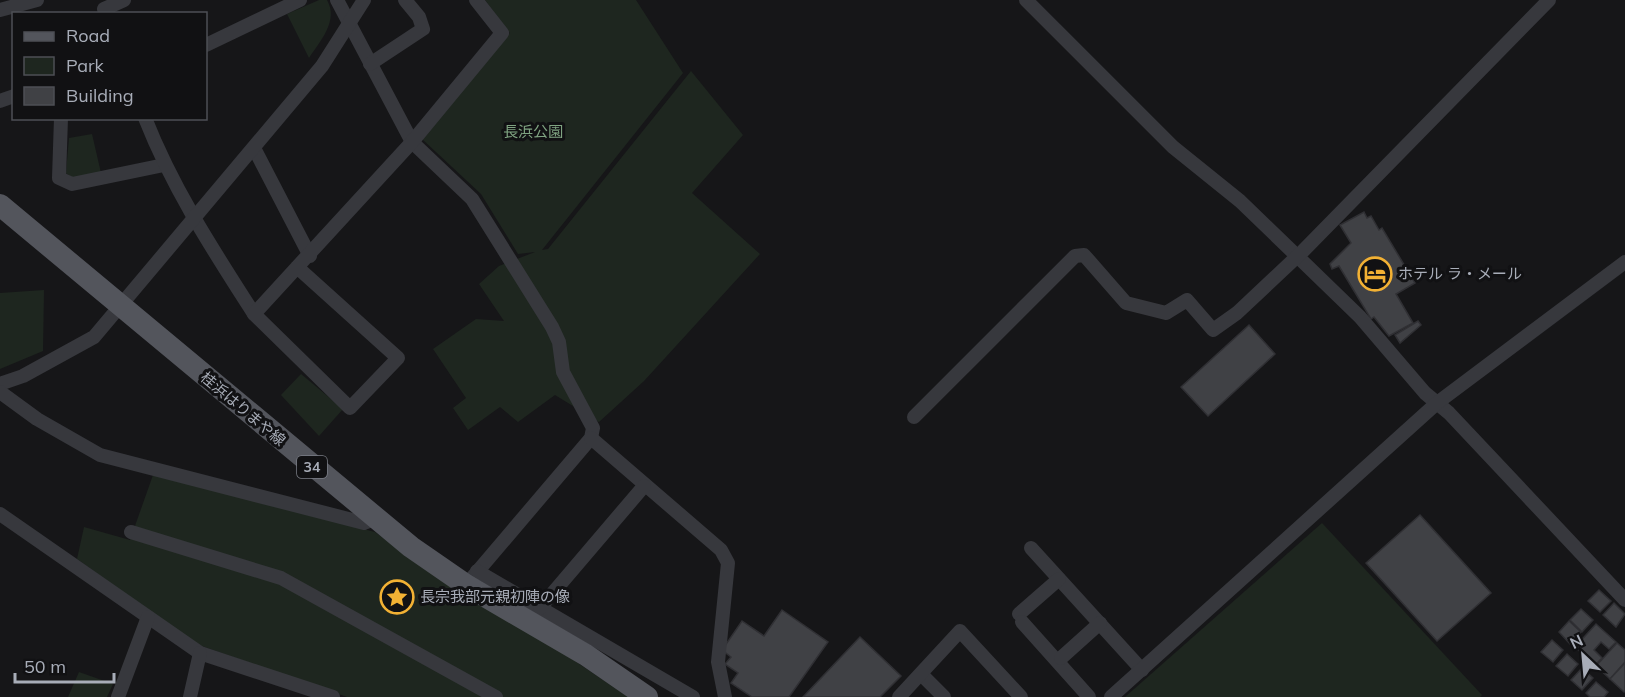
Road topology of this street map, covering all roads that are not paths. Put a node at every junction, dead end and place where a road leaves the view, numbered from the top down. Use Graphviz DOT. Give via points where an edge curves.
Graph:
graph roads {
  1 [pos="36,0"];
  2 [pos="124,0"];
  3 [pos="300,0"];
  4 [pos="337,0"];
  5 [pos="364,0"];
  6 [pos="405,0"];
  7 [pos="476,0"];
  8 [pos="1026,0"];
  9 [pos="1549,0"];
  10 [pos="103,8"];
  11 [pos="0,10"];
  12 [pos="351,23"];
  13 [pos="207,45"];
  14 [pos="370,64"];
  15 [pos="0,101"];
  16 [pos="0,112"];
  17 [pos="61,120"];
  18 [pos="146,120"];
  19 [pos="412,142"];
  20 [pos="254,148"];
  21 [pos="164,165"];
  22 [pos="0,205"];
  23 [pos="194,220"];
  24 [pos="310,256"];
  25 [pos="1297,256"];
  26 [pos="1625,262"];
  27 [pos="297,267"];
  28 [pos="122,305"];
  29 [pos="254,314"];
  30 [pos="0,384"];
  31 [pos="0,392"];
  32 [pos="1437,403"];
  33 [pos="914,417"];
  34 [pos="591,438"];
  35 [pos="644,486"];
  36 [pos="0,514"];
  37 [pos="374,519"];
  38 [pos="131,532"];
  39 [pos="1031,548"];
  40 [pos="472,578"];
  41 [pos="1059,579"];
  42 [pos="1625,600"];
  43 [pos="540,609"];
  44 [pos="148,617"];
  45 [pos="1100,623"];
  46 [pos="200,652"];
  47 [pos="1061,658"];
  48 [pos="1142,670"];
  49 [pos="922,675"];
  50 [pos="290,683"];
  51 [pos="118,697"];
  52 [pos="190,697"];
  53 [pos="285,697"];
  54 [pos="333,697"];
  55 [pos="496,697"];
  56 [pos="647,697"];
  57 [pos="693,697"];
  58 [pos="725,697"];
  59 [pos="899,697"];
  60 [pos="944,697"];
  61 [pos="1021,697"];
  62 [pos="1089,697"];
  63 [pos="1111,697"];
  1 -- 11 [label="street"];
  2 -- 10 [label="street"];
  3 -- 13 [label="street"];
  4 -- 12 [label="street"];
  5 -- 12 [label="street"];
  6 -- 14 [label="street" via="423,29"];
  7 -- 19 [label="street" via="502,33"];
  8 -- 25 [label="street" via="1173,147 1248,208"];
  9 -- 25 [label="street"];
  12 -- 14 [label="street"];
  12 -- 20 [label="street" via="322,66"];
  14 -- 19 [label="street"];
  15 -- 16 [label="street"];
  17 -- 21 [label="street" via="59,178 72,184"];
  18 -- 21 [label="street"];
  19 -- 24 [label="street"];
  19 -- 34 [label="street" via="472,199 552,327 559,342 563,372 593,428"];
  20 -- 23 [label="street"];
  20 -- 24 [label="street"];
  21 -- 23 [label="street"];
  22 -- 28 [label="main road, 桂浜はりまや線 / 34"];
  23 -- 28 [label="street"];
  23 -- 29 [label="street"];
  24 -- 27 [label="street"];
  25 -- 32 [label="street" via="1360,317"];
  25 -- 33 [label="street" via="1237,313 1213,330 1187,300 1166,313 1126,303 1084,255 1075,256"];
  26 -- 32 [label="street"];
  27 -- 29 [label="street"];
  27 -- 29 [label="street" via="398,358 350,408"];
  28 -- 30 [label="street" via="94,337 23,376"];
  28 -- 37 [label="main road, 桂浜はりまや線 / 34"];
  31 -- 37 [label="street" via="37,419 100,455 364,523"];
  32 -- 42 [label="street"];
  32 -- 48 [label="street"];
  34 -- 35 [label="street"];
  34 -- 40 [label="street"];
  35 -- 43 [label="street"];
  35 -- 58 [label="street" via="721,550 728,563 718,662"];
  36 -- 44 [label="street"];
  37 -- 40 [label="main road, 桂浜はりまや線 / 34"];
  38 -- 55 [label="street" via="281,578"];
  39 -- 41 [label="street"];
  40 -- 43 [label="street"];
  40 -- 56 [label="main road, 桂浜はりまや線 / 34"];
  41 -- 45 [label="street"];
  41 -- 62 [label="street" via="1020,618"];
  43 -- 57 [label="street"];
  44 -- 46 [label="street"];
  44 -- 51 [label="street"];
  45 -- 47 [label="street"];
  45 -- 48 [label="street"];
  46 -- 50 [label="street"];
  46 -- 52 [label="street"];
  48 -- 63 [label="street"];
  49 -- 59 [label="street"];
  49 -- 60 [label="street"];
  49 -- 61 [label="street" via="960,631"];
  50 -- 53 [label="street"];
  50 -- 54 [label="street"];
}
